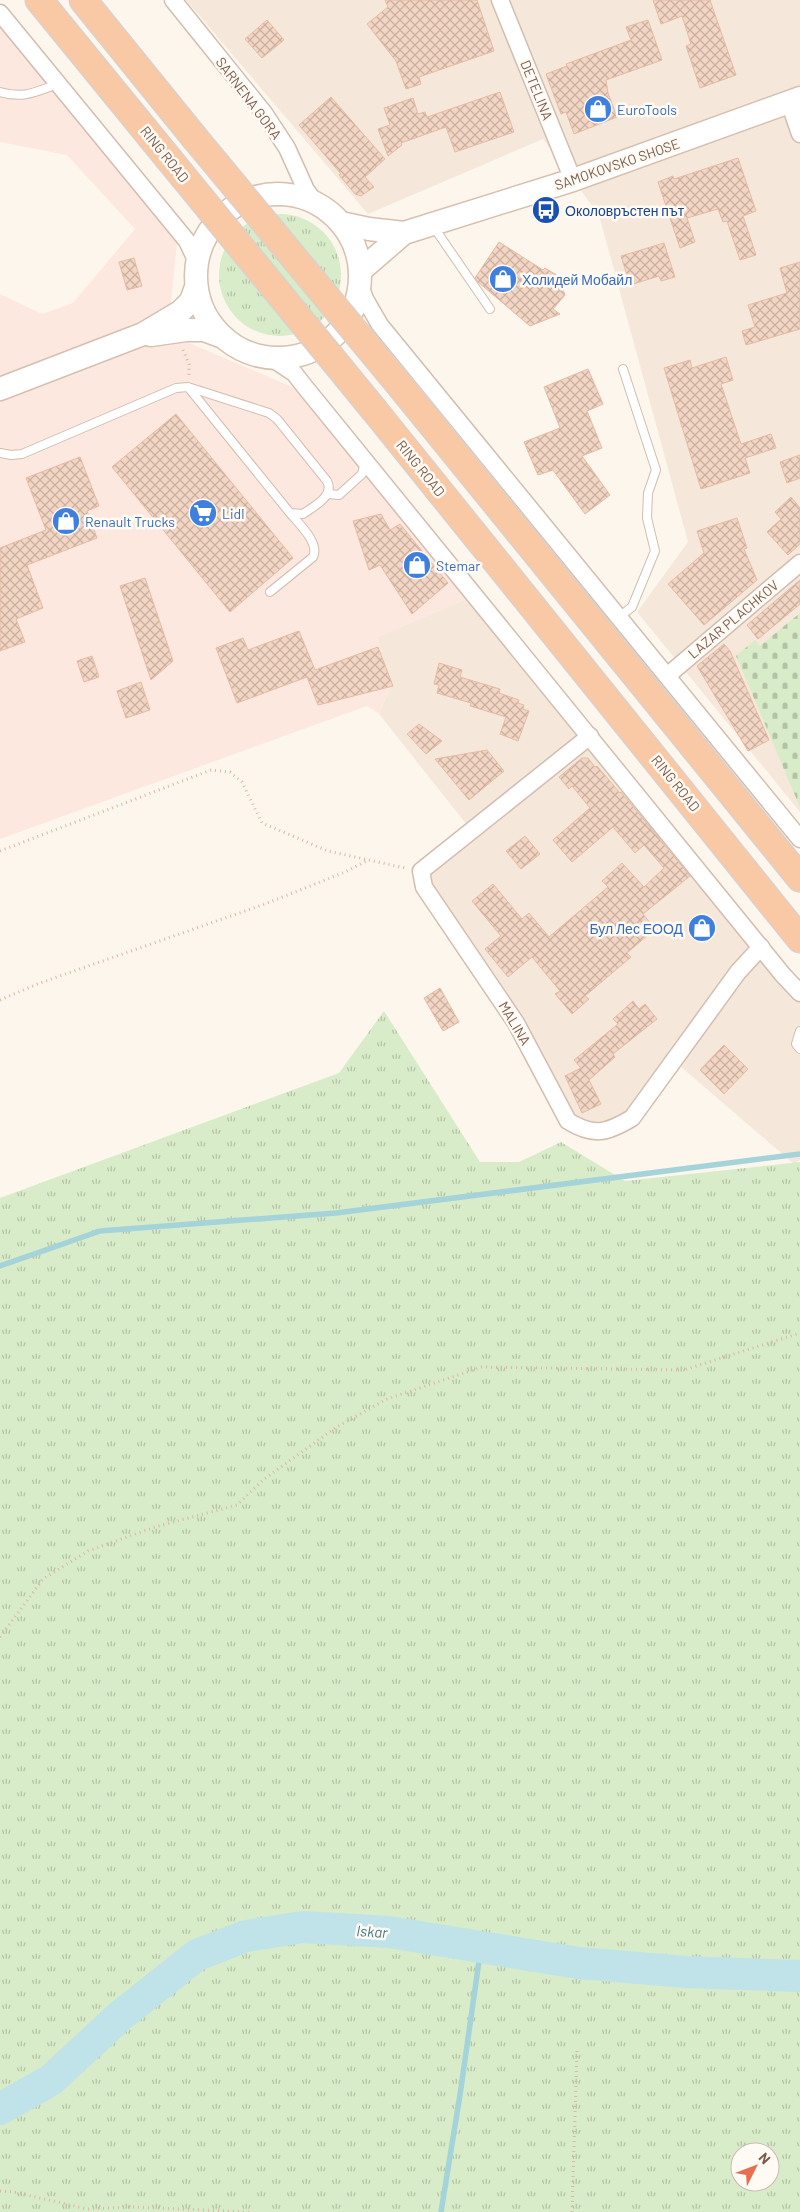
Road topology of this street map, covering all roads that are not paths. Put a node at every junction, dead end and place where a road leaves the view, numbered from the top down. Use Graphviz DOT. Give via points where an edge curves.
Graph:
graph roads {
  1 [pos="39,0"];
  2 [pos="83,0"];
  3 [pos="173,0"];
  4 [pos="500,0"];
  5 [pos="0,13"];
  6 [pos="58,84"];
  7 [pos="0,92"];
  8 [pos="795,100"];
  9 [pos="800,134"];
  10 [pos="573,180"];
  11 [pos="315,202"];
  12 [pos="341,223"];
  13 [pos="432,224"];
  14 [pos="404,233"];
  15 [pos="197,262"];
  16 [pos="360,278"];
  17 [pos="196,287"];
  18 [pos="490,309"];
  19 [pos="223,337"];
  20 [pos="127,340"];
  21 [pos="270,357"];
  22 [pos="622,369"];
  23 [pos="188,387"];
  24 [pos="0,389"];
  25 [pos="0,453"];
  26 [pos="365,460"];
  27 [pos="328,494"];
  28 [pos="290,512"];
  29 [pos="800,563"];
  30 [pos="270,592"];
  31 [pos="619,617"];
  32 [pos="667,676"];
  33 [pos="590,736"];
  34 [pos="800,839"];
  35 [pos="800,878"];
  36 [pos="800,939"];
  37 [pos="760,946"];
  38 [pos="800,993"];
  39 [pos="800,1031"];
  40 [pos="800,1049"];
  1 -- 36 [label="highway, RING ROAD, bridge" via="375,410"];
  2 -- 35 [label="highway, bridge"];
  3 -- 11 [label="street, SARNENA GORA" via="264,113 287,148"];
  4 -- 10 [label="street, DETELINA"];
  5 -- 6 [label="street"];
  6 -- 7 [label="lane" via="27,96"];
  6 -- 15 [label="street" via="186,241"];
  8 -- 9 [label="street"];
  8 -- 10 [label="main road, SAMOKOVSKO SHOSE"];
  10 -- 13 [label="main road, SAMOKOVSKO SHOSE"];
  11 -- 12 [label="main road"];
  11 -- 15 [label="main road" via="285,194 267,194 246,200 216,221"];
  12 -- 14 [label="main road, SAMOKOVSKO SHOSE"];
  12 -- 16 [label="main road" via="357,254"];
  13 -- 14 [label="main road, SAMOKOVSKO SHOSE"];
  13 -- 18 [label="lane"];
  14 -- 16 [label="main road, SAMOKOVSKO SHOSE"];
  15 -- 17 [label="main road"];
  16 -- 21 [label="main road" via="347,320 338,332 324,344 298,355"];
  16 -- 31 [label="street" via="365,299 380,325"];
  17 -- 19 [label="main road" via="201,308"];
  17 -- 20 [label="main road" via="191,301 180,312"];
  19 -- 20 [label="main road" via="204,330 175,331"];
  19 -- 21 [label="main road" via="244,350"];
  20 -- 24 [label="main road"];
  21 -- 26 [label="street" via="294,373"];
  22 -- 31 [label="lane" via="656,470 648,493 647,518 655,551 632,607"];
  23 -- 25 [label="lane" via="176,388 22,454"];
  23 -- 27 [label="lane" via="260,409 277,418 327,481"];
  23 -- 28 [label="lane"];
  26 -- 27 [label="lane" via="362,474 339,494"];
  26 -- 33 [label="street"];
  27 -- 28 [label="lane" via="303,514"];
  28 -- 30 [label="lane" via="316,552"];
  29 -- 32 [label="street, LAZAR PLACHKOV"];
  31 -- 32 [label="street"];
  32 -- 34 [label="street"];
  33 -- 37 [label="street"];
  33 -- 37 [label="street, MALINA" via="420,871 424,887 516,1023 568,1121 581,1129 596,1132 612,1130 632,1118"];
  37 -- 38 [label="street"];
  39 -- 40 [label="lane" via="796,1044"];
}
